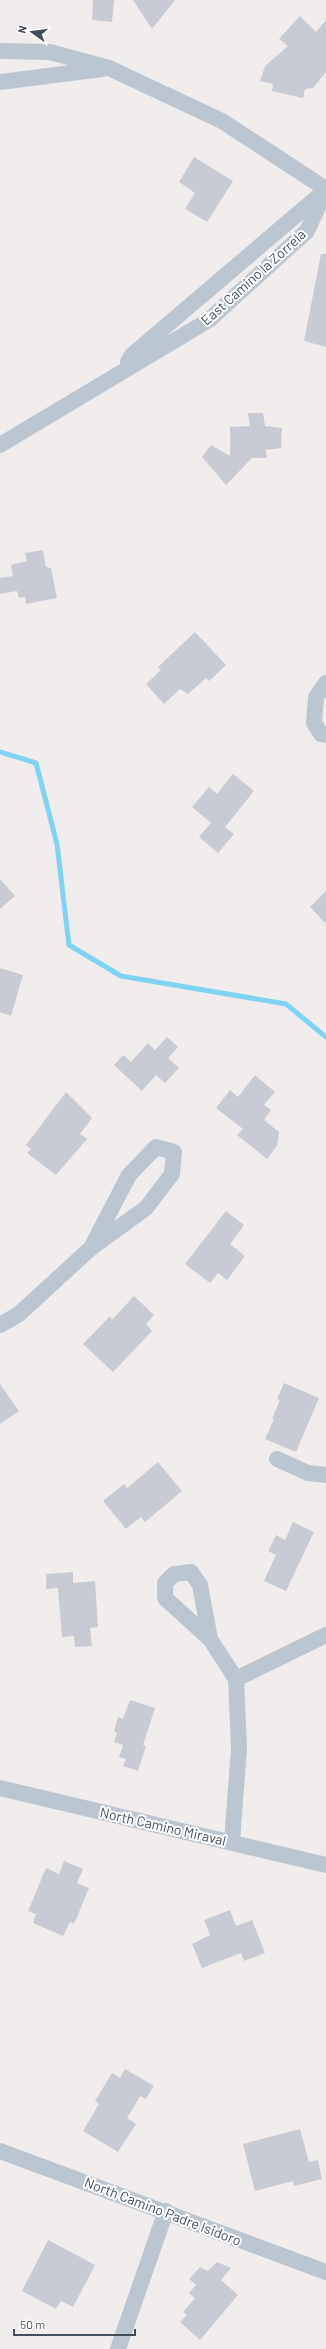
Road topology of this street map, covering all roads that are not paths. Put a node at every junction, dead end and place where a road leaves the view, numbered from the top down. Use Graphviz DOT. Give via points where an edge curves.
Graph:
graph roads {
  1 [pos="0,51"];
  2 [pos="109,68"];
  3 [pos="0,82"];
  4 [pos="326,190"];
  5 [pos="122,372"];
  6 [pos="0,445"];
  7 [pos="326,683"];
  8 [pos="326,735"];
  9 [pos="91,1248"];
  10 [pos="0,1325"];
  11 [pos="277,1459"];
  12 [pos="326,1475"];
  13 [pos="326,1635"];
  14 [pos="210,1639"];
  15 [pos="236,1679"];
  16 [pos="0,1788"];
  17 [pos="232,1842"];
  18 [pos="326,1866"];
  19 [pos="0,2150"];
  20 [pos="166,2211"];
  21 [pos="326,2272"];
  22 [pos="118,2349"];
  1 -- 2 [label="street" via="50,52"];
  2 -- 3 [label="street"];
  2 -- 4 [label="street" via="222,121"];
  4 -- 5 [label="street, East Camino la Zorrela" via="132,355"];
  4 -- 5 [label="street, East Camino la Zorrela" via="307,231 209,320"];
  5 -- 6 [label="street, East Camino la Zorrela"];
  7 -- 8 [label="street" via="316,697 314,723 321,734"];
  9 -- 9 [label="street" via="129,1175 156,1147 174,1152 172,1174 146,1208"];
  9 -- 10 [label="street" via="19,1314"];
  11 -- 12 [label="street" via="308,1473"];
  13 -- 15 [label="street"];
  14 -- 15 [label="street"];
  15 -- 17 [label="street" via="239,1748"];
  16 -- 17 [label="street, North Camino Miraval"];
  17 -- 18 [label="street, North Camino Miraval"];
  19 -- 20 [label="street, North Camino Padre Isidoro"];
  20 -- 21 [label="street, North Camino Padre Isidoro"];
  20 -- 22 [label="street"];
}
